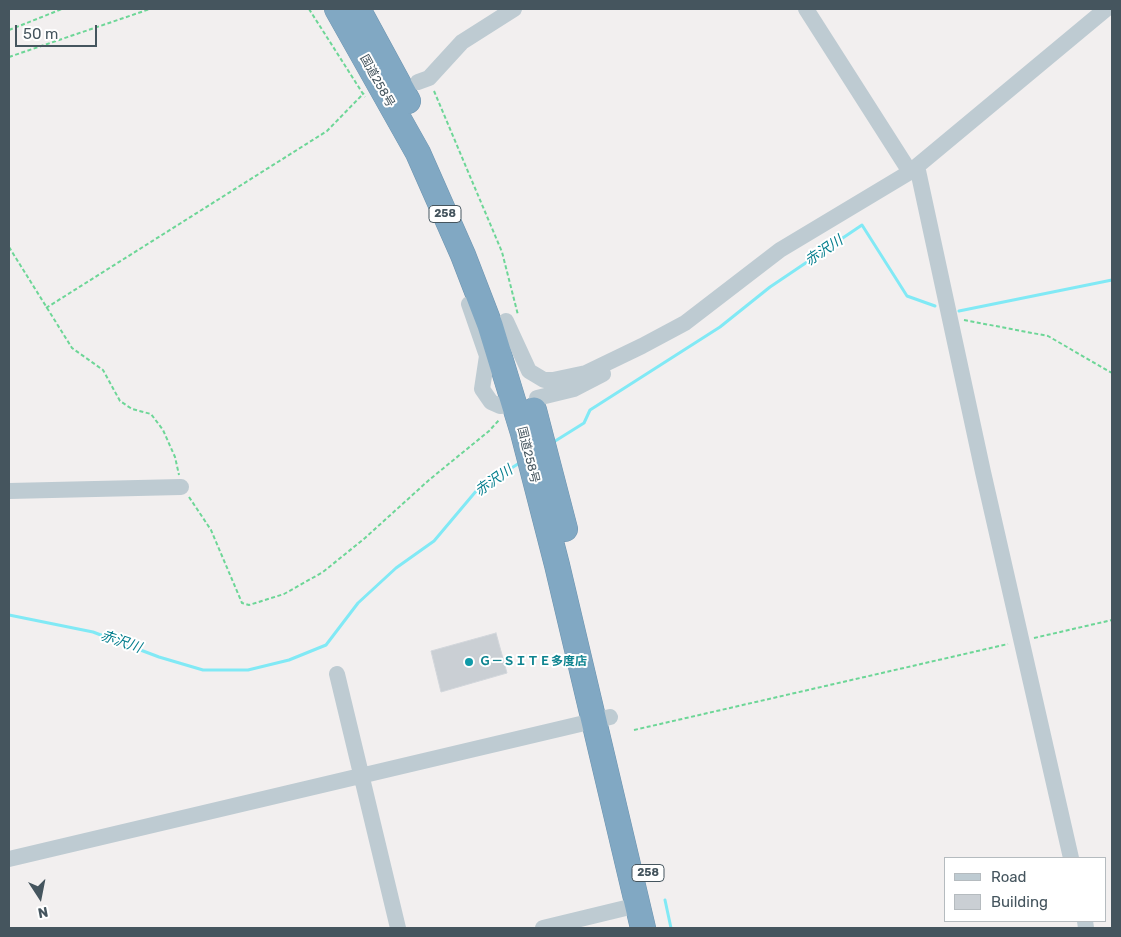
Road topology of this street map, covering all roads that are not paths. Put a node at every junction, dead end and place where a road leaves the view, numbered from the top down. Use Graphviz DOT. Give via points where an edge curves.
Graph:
graph roads {
  1 [pos="337,9"];
  2 [pos="358,9"];
  3 [pos="514,9"];
  4 [pos="806,9"];
  5 [pos="1106,9"];
  6 [pos="423,80"];
  7 [pos="913,169"];
  8 [pos="463,255"];
  9 [pos="513,320"];
  10 [pos="642,346"];
  11 [pos="537,398"];
  12 [pos="505,405"];
  13 [pos="531,430"];
  14 [pos="182,487"];
  15 [pos="9,491"];
  16 [pos="337,674"];
  17 [pos="602,718"];
  18 [pos="362,774"];
  19 [pos="1071,857"];
  20 [pos="9,859"];
  21 [pos="641,917"];
  22 [pos="398,928"];
  23 [pos="543,928"];
  24 [pos="661,928"];
  1 -- 8 [label="highway, 国道258号 / 258" via="418,153"];
  2 -- 9 [label="highway, 国道258号 / 258" via="433,147"];
  3 -- 6 [label="street" via="462,42"];
  4 -- 7 [label="street"];
  5 -- 7 [label="street"];
  7 -- 10 [label="street" via="780,250 685,323"];
  7 -- 19 [label="street"];
  8 -- 12 [label="street" via="460,278 486,356 482,390 491,402"];
  8 -- 13 [label="highway, 国道258号 / 258"];
  9 -- 10 [label="street" via="529,371 544,380 586,372"];
  9 -- 13 [label="highway, 国道258号 / 258"];
  10 -- 11 [label="street" via="590,382"];
  13 -- 17 [label="highway, 国道258号 / 258"];
  14 -- 15 [label="street"];
  16 -- 18 [label="street"];
  17 -- 18 [label="street"];
  17 -- 21 [label="highway, 国道258号 / 258"];
  17 -- 24 [label="highway, 国道258号 / 258"];
  18 -- 20 [label="street"];
  18 -- 22 [label="street"];
  21 -- 23 [label="street"];
}
